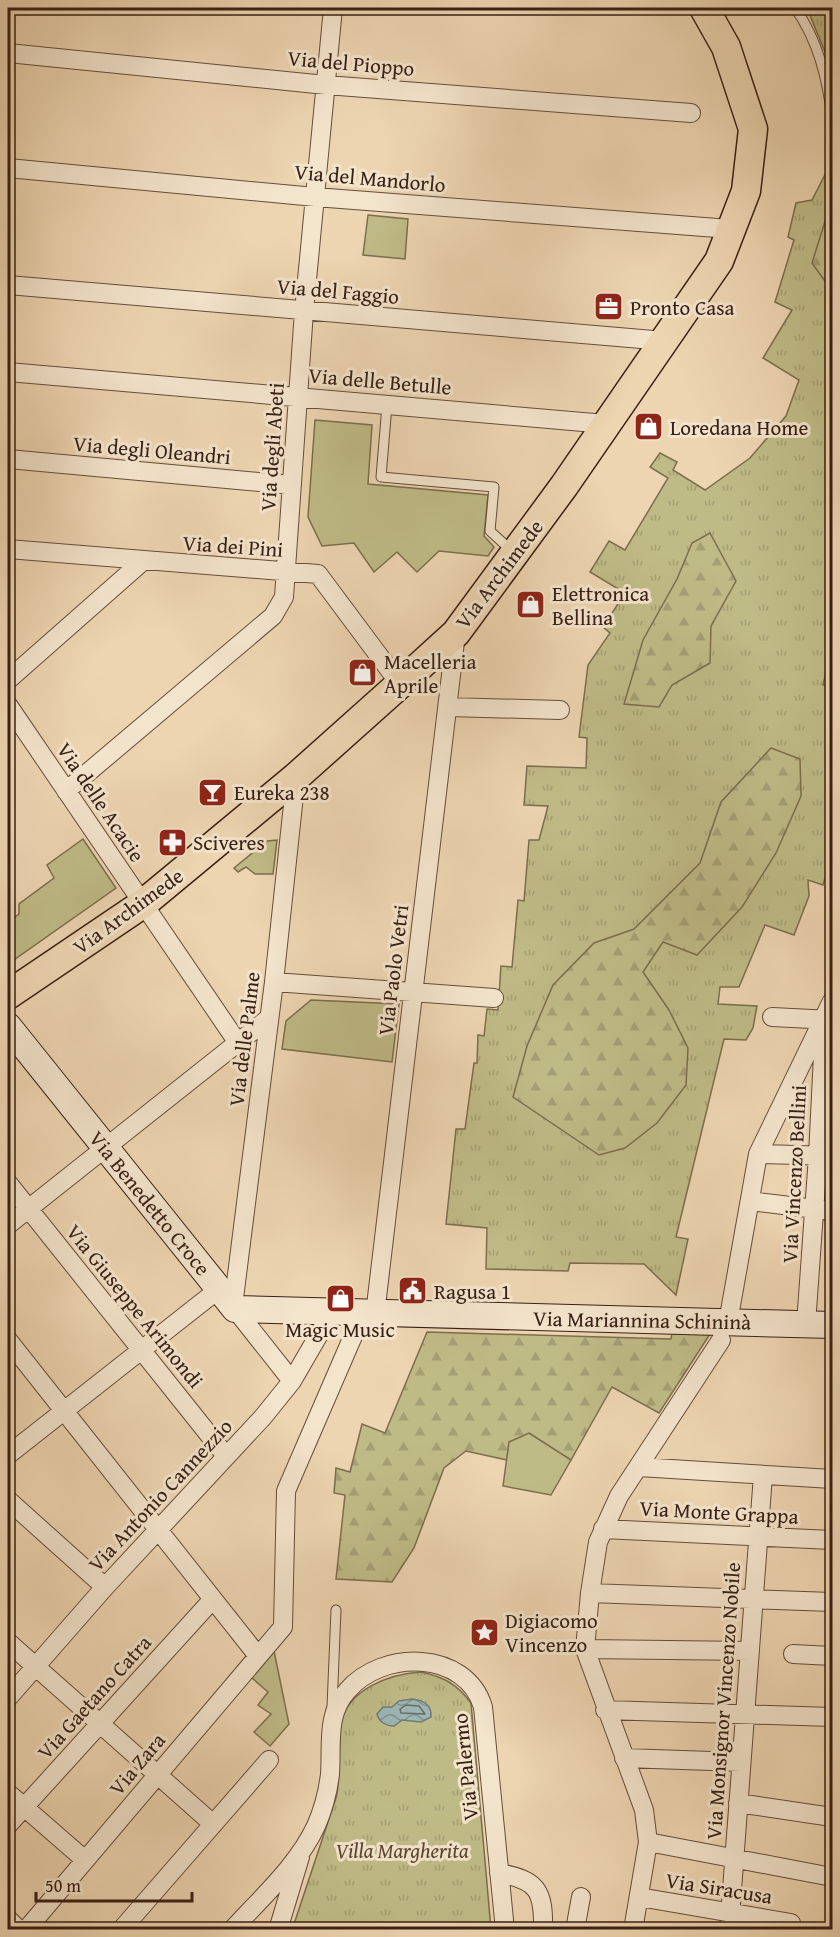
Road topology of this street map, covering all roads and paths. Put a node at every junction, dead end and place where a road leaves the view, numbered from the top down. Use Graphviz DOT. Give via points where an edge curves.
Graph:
graph roads {
  1 [pos="333,8"];
  2 [pos="704,8"];
  3 [pos="795,8"];
  4 [pos="8,53"];
  5 [pos="326,84"];
  6 [pos="691,113"];
  7 [pos="832,117"];
  8 [pos="8,168"];
  9 [pos="315,197"];
  10 [pos="730,229"];
  11 [pos="8,285"];
  12 [pos="304,311"];
  13 [pos="664,341"];
  14 [pos="8,372"];
  15 [pos="298,397"];
  16 [pos="387,405"];
  17 [pos="606,424"];
  18 [pos="8,459"];
  19 [pos="292,485"];
  20 [pos="8,549"];
  21 [pos="515,554"];
  22 [pos="143,561"];
  23 [pos="286,572"];
  24 [pos="456,633"];
  25 [pos="8,680"];
  26 [pos="400,684"];
  27 [pos="8,705"];
  28 [pos="448,706"];
  29 [pos="560,710"];
  30 [pos="296,777"];
  31 [pos="66,791"];
  32 [pos="144,903"];
  33 [pos="274,982"];
  34 [pos="413,992"];
  35 [pos="8,995"];
  36 [pos="494,998"];
  37 [pos="832,1000"];
  38 [pos="772,1017"];
  39 [pos="269,1018"];
  40 [pos="826,1022"];
  41 [pos="8,1026"];
  42 [pos="238,1043"];
  43 [pos="105,1148"];
  44 [pos="758,1154"];
  45 [pos="825,1156"];
  46 [pos="8,1184"];
  47 [pos="750,1201"];
  48 [pos="28,1209"];
  49 [pos="824,1209"];
  50 [pos="8,1225"];
  51 [pos="229,1301"];
  52 [pos="730,1311"];
  53 [pos="332,1312"];
  54 [pos="369,1313"];
  55 [pos="806,1324"];
  56 [pos="832,1325"];
  57 [pos="8,1340"];
  58 [pos="721,1340"];
  59 [pos="141,1350"];
  60 [pos="292,1381"];
  61 [pos="64,1411"];
  62 [pos="8,1455"];
  63 [pos="226,1456"];
  64 [pos="639,1467"];
  65 [pos="763,1475"];
  66 [pos="832,1479"];
  67 [pos="8,1500"];
  68 [pos="603,1528"];
  69 [pos="158,1530"];
  70 [pos="758,1536"];
  71 [pos="832,1540"];
  72 [pos="105,1587"];
  73 [pos="590,1593"];
  74 [pos="213,1599"];
  75 [pos="754,1599"];
  76 [pos="832,1602"];
  77 [pos="336,1610"];
  78 [pos="283,1628"];
  79 [pos="8,1642"];
  80 [pos="585,1649"];
  81 [pos="750,1651"];
  82 [pos="793,1654"];
  83 [pos="258,1656"];
  84 [pos="832,1656"];
  85 [pos="35,1667"];
  86 [pos="8,1698"];
  87 [pos="605,1710"];
  88 [pos="745,1714"];
  89 [pos="332,1715"];
  90 [pos="832,1717"];
  91 [pos="99,1724"];
  92 [pos="624,1758"];
  93 [pos="269,1760"];
  94 [pos="741,1762"];
  95 [pos="157,1775"];
  96 [pos="8,1792"];
  97 [pos="738,1803"];
  98 [pos="24,1807"];
  99 [pos="832,1817"];
  100 [pos="213,1824"];
  101 [pos="8,1825"];
  102 [pos="648,1842"];
  103 [pos="302,1849"];
  104 [pos="734,1858"];
  105 [pos="84,1860"];
  106 [pos="499,1869"];
  107 [pos="832,1877"];
  108 [pos="581,1897"];
  109 [pos="639,1898"];
  110 [pos="252,1908"];
  111 [pos="8,1919"];
  112 [pos="730,1921"];
  113 [pos="791,1923"];
  114 [pos="279,1927"];
  115 [pos="19,1929"];
  116 [pos="26,1929"];
  117 [pos="121,1929"];
  118 [pos="232,1929"];
  119 [pos="505,1929"];
  120 [pos="543,1929"];
  121 [pos="575,1929"];
  122 [pos="633,1929"];
  1 -- 5 [label="street, Via degli Abeti"];
  2 -- 10 [label="main road, Via Archimede" via="726,47 753,129 746,191"];
  3 -- 7 [label="lane" via="827,75"];
  4 -- 5 [label="street, Via del Pioppo"];
  5 -- 6 [label="street, Via del Pioppo"];
  5 -- 9 [label="street, Via degli Abeti"];
  8 -- 9 [label="street, Via del Mandorlo"];
  9 -- 10 [label="street, Via del Mandorlo"];
  9 -- 12 [label="street, Via degli Abeti"];
  10 -- 13 [label="main road, Via Archimede" via="719,261"];
  11 -- 12 [label="street, Via del Faggio"];
  12 -- 13 [label="street, Via del Faggio"];
  12 -- 15 [label="street, Via degli Abeti"];
  13 -- 17 [label="main road, Via Archimede"];
  14 -- 15 [label="street, Via delle Betulle"];
  15 -- 16 [label="street, Via delle Betulle"];
  15 -- 19 [label="street, Via degli Abeti"];
  16 -- 17 [label="street, Via delle Betulle"];
  16 -- 21 [label="lane" via="381,477 494,487 490,531"];
  17 -- 21 [label="main road, Via Archimede"];
  18 -- 19 [label="street, Via degli Oleandri"];
  19 -- 23 [label="street, Via degli Abeti"];
  20 -- 22 [label="street, Via dei Pini"];
  21 -- 24 [label="main road, Via Archimede"];
  22 -- 23 [label="street, Via dei Pini"];
  22 -- 25 [label="street"];
  23 -- 26 [label="street, Via dei Pini" via="318,574"];
  23 -- 31 [label="street, Via degli Abeti" via="284,597 273,616"];
  24 -- 26 [label="main road, Via Archimede"];
  24 -- 28 [label="street, Via Paolo Vetri"];
  26 -- 30 [label="main road, Via Archimede"];
  27 -- 31 [label="street, Via delle Acacie"];
  28 -- 29 [label="street"];
  28 -- 34 [label="street, Via Paolo Vetri"];
  30 -- 32 [label="main road, Via Archimede"];
  30 -- 33 [label="street, Via delle Palme"];
  31 -- 32 [label="street, Via delle Acacie"];
  32 -- 35 [label="main road, Via Archimede"];
  32 -- 42 [label="street, Via delle Acacie"];
  33 -- 34 [label="street"];
  33 -- 39 [label="street, Via delle Palme"];
  34 -- 36 [label="street"];
  34 -- 54 [label="street, Via Paolo Vetri"];
  37 -- 40 [label="street"];
  38 -- 40 [label="street"];
  39 -- 42 [label="street"];
  39 -- 51 [label="street, Via delle Palme"];
  40 -- 44 [label="street"];
  40 -- 45 [label="street, Via Vincenzo Bellini"];
  41 -- 43 [label="main road, Via Benedetto Croce"];
  42 -- 43 [label="street"];
  43 -- 48 [label="street"];
  43 -- 51 [label="main road, Via Benedetto Croce"];
  44 -- 45 [label="street"];
  44 -- 47 [label="street"];
  45 -- 49 [label="street, Via Vincenzo Bellini"];
  46 -- 48 [label="street, Via Giuseppe Arimondi"];
  47 -- 49 [label="street"];
  47 -- 52 [label="street"];
  48 -- 50 [label="street"];
  48 -- 59 [label="street, Via Giuseppe Arimondi"];
  49 -- 55 [label="street, Via Vincenzo Bellini"];
  51 -- 53 [label="main road, Via Mariannina Schininà"];
  51 -- 59 [label="street"];
  51 -- 60 [label="street, Via Benedetto Croce"];
  53 -- 54 [label="main road, Via Mariannina Schininà"];
  53 -- 60 [label="street, Via Antonio Cannezzio"];
  54 -- 55 [label="main road, Via Mariannina Schininà"];
  54 -- 78 [label="street, Via Paolo Vetri" via="286,1491"];
  55 -- 56 [label="main road, Via Mariannina Schininà"];
  57 -- 61 [label="street"];
  58 -- 64 [label="street"];
  59 -- 61 [label="street"];
  59 -- 63 [label="street, Via Giuseppe Arimondi"];
  60 -- 63 [label="street, Via Antonio Cannezzio"];
  61 -- 62 [label="street"];
  61 -- 69 [label="street"];
  63 -- 69 [label="street, Via Antonio Cannezzio"];
  64 -- 65 [label="street"];
  64 -- 68 [label="street"];
  65 -- 66 [label="street"];
  65 -- 70 [label="street, Via Monsignor Vincenzo Nobile"];
  67 -- 72 [label="street"];
  68 -- 70 [label="street, Via Monte Grappa"];
  68 -- 73 [label="street"];
  69 -- 72 [label="street, Via Antonio Cannezzio"];
  69 -- 74 [label="street"];
  70 -- 71 [label="street, Via Monte Grappa"];
  70 -- 75 [label="street, Via Monsignor Vincenzo Nobile"];
  72 -- 85 [label="street, Via Antonio Cannezzio"];
  73 -- 75 [label="street"];
  73 -- 80 [label="street"];
  74 -- 83 [label="street"];
  74 -- 91 [label="street, Via Gaetano Catra"];
  75 -- 76 [label="street"];
  75 -- 81 [label="street, Via Monsignor Vincenzo Nobile"];
  77 -- 89 [label="lane"];
  78 -- 83 [label="street, Via Zara"];
  79 -- 85 [label="street"];
  80 -- 81 [label="street"];
  80 -- 87 [label="street"];
  81 -- 88 [label="street, Via Monsignor Vincenzo Nobile"];
  82 -- 84 [label="street"];
  83 -- 95 [label="street, Via Zara"];
  85 -- 86 [label="street, Via Antonio Cannezzio"];
  85 -- 91 [label="street"];
  87 -- 88 [label="street"];
  87 -- 92 [label="street"];
  88 -- 90 [label="street"];
  88 -- 94 [label="street, Via Monsignor Vincenzo Nobile"];
  89 -- 103 [label="street, Via Palermo" via="328,1790 316,1826"];
  89 -- 106 [label="street, Via Palermo" via="347,1690 369,1674 393,1665 409,1661 434,1663 463,1676 479,1693 483,1707"];
  91 -- 95 [label="street"];
  91 -- 98 [label="street, Via Gaetano Catra"];
  92 -- 94 [label="street"];
  92 -- 102 [label="street" via="644,1810"];
  93 -- 100 [label="street"];
  94 -- 97 [label="street, Via Monsignor Vincenzo Nobile"];
  95 -- 100 [label="street"];
  95 -- 105 [label="street, Via Zara"];
  96 -- 98 [label="street"];
  97 -- 99 [label="street"];
  97 -- 104 [label="street, Via Monsignor Vincenzo Nobile"];
  98 -- 101 [label="street, Via Gaetano Catra"];
  98 -- 105 [label="street"];
  100 -- 117 [label="street"];
  102 -- 104 [label="street"];
  102 -- 109 [label="street"];
  103 -- 110 [label="street, Via Palermo"];
  103 -- 114 [label="street"];
  104 -- 107 [label="street"];
  104 -- 112 [label="street, Via Monsignor Vincenzo Nobile"];
  105 -- 116 [label="street, Via Zara"];
  106 -- 119 [label="street, Via Palermo"];
  106 -- 120 [label="street" via="524,1878 533,1886 541,1900"];
  108 -- 121 [label="street"];
  109 -- 112 [label="street, Via Siracusa"];
  109 -- 122 [label="street"];
  110 -- 114 [label="street" via="270,1910"];
  110 -- 118 [label="street, Via Palermo"];
  111 -- 115 [label="street"];
  112 -- 113 [label="street, Via Siracusa"];
}
